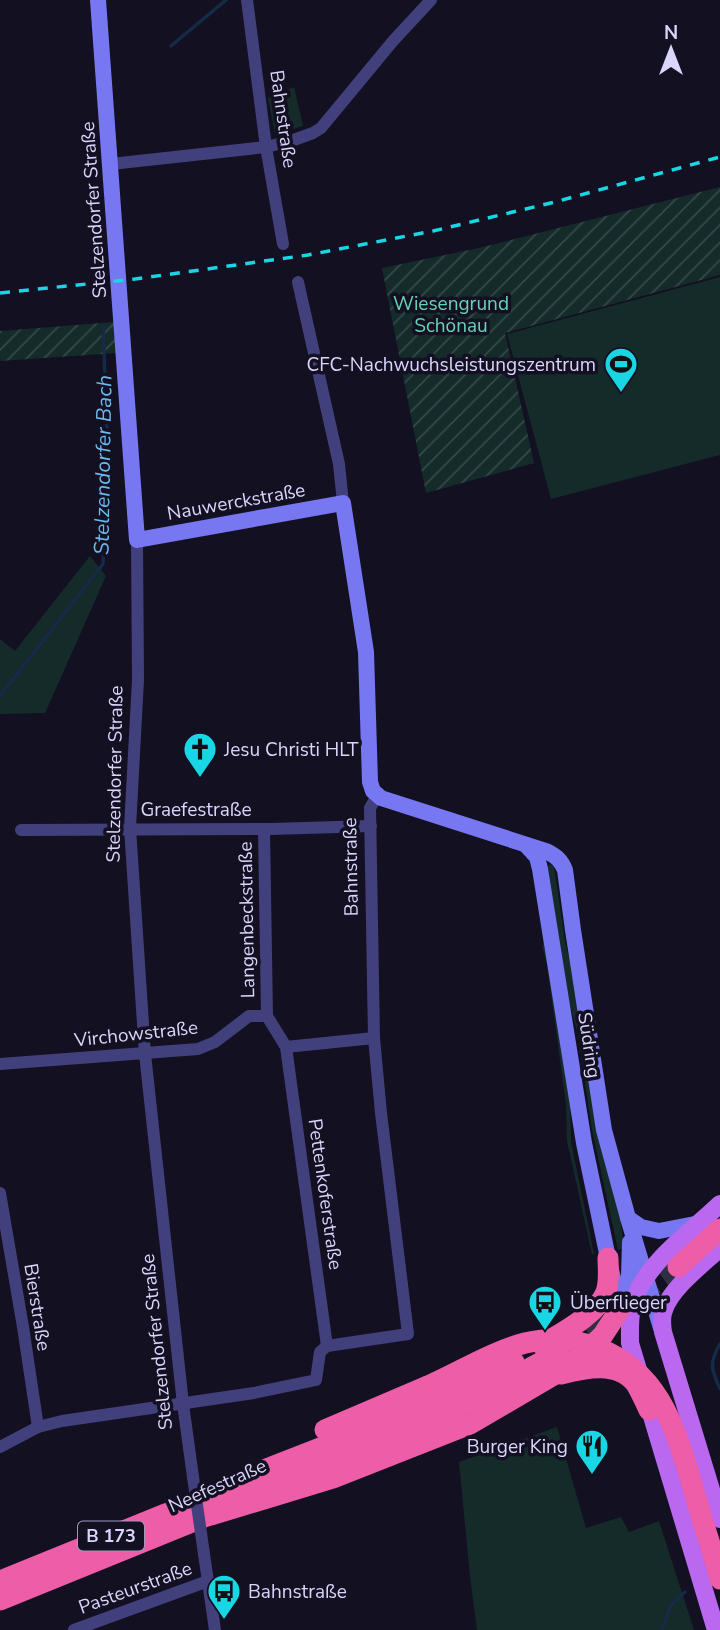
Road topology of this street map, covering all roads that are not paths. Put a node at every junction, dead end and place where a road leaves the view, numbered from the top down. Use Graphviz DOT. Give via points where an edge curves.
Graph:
graph roads {
  1 [pos="98,0"];
  2 [pos="247,0"];
  3 [pos="431,0"];
  4 [pos="266,147"];
  5 [pos="111,164"];
  6 [pos="283,244"];
  7 [pos="298,282"];
  8 [pos="343,503"];
  9 [pos="137,540"];
  10 [pos="377,796"];
  11 [pos="371,826"];
  12 [pos="130,828"];
  13 [pos="264,829"];
  14 [pos="21,830"];
  15 [pos="524,844"];
  16 [pos="267,1016"];
  17 [pos="374,1038"];
  18 [pos="286,1047"];
  19 [pos="145,1054"];
  20 [pos="0,1064"];
  21 [pos="0,1193"];
  22 [pos="720,1204"];
  23 [pos="628,1218"];
  24 [pos="710,1226"];
  25 [pos="720,1248"];
  26 [pos="608,1258"];
  27 [pos="680,1276"];
  28 [pos="646,1277"];
  29 [pos="633,1298"];
  30 [pos="663,1332"];
  31 [pos="327,1346"];
  32 [pos="558,1353"];
  33 [pos="552,1376"];
  34 [pos="183,1404"];
  35 [pos="649,1410"];
  36 [pos="38,1427"];
  37 [pos="0,1447"];
  38 [pos="211,1501"];
  39 [pos="720,1519"];
  40 [pos="720,1578"];
  41 [pos="0,1581"];
  42 [pos="208,1581"];
  43 [pos="0,1600"];
  44 [pos="74,1630"];
  45 [pos="215,1630"];
  46 [pos="716,1630"];
  1 -- 5 [label="street, Stelzendorfer Straße"];
  2 -- 4 [label="street, Bahnstraße"];
  3 -- 4 [label="street" via="321,128"];
  4 -- 5 [label="street"];
  4 -- 6 [label="street, Bahnstraße"];
  5 -- 9 [label="street, Stelzendorfer Straße"];
  7 -- 8 [label="street, Bahnstraße" via="339,464"];
  8 -- 9 [label="street, Nauwerckstraße"];
  8 -- 10 [label="street, Bahnstraße" via="366,652 370,782"];
  9 -- 12 [label="street, Stelzendorfer Straße" via="138,680"];
  10 -- 11 [label="street, Bahnstraße" via="370,808"];
  10 -- 15 [label="street, Südring"];
  11 -- 13 [label="street, Graefestraße"];
  11 -- 17 [label="street, Bahnstraße"];
  12 -- 13 [label="street, Graefestraße"];
  12 -- 14 [label="street, Graefestraße"];
  12 -- 19 [label="street, Stelzendorfer Straße"];
  13 -- 16 [label="street, Langenbeckstraße"];
  15 -- 23 [label="street, Südring" via="556,856 565,870 604,1130"];
  15 -- 26 [label="street, Südring" via="537,857 540,869 584,1143"];
  16 -- 18 [label="street, Langenbeckstraße"];
  16 -- 19 [label="street, Virchowstraße" via="249,1016 198,1049"];
  17 -- 18 [label="street"];
  17 -- 31 [label="street, Bahnstraße" via="408,1334"];
  18 -- 31 [label="street, Pettenkoferstraße"];
  19 -- 20 [label="street, Virchowstraße"];
  19 -- 34 [label="street, Stelzendorfer Straße"];
  21 -- 36 [label="street, Bierstraße"];
  22 -- 24 [label="main road"];
  23 -- 24 [label="street" via="659,1231"];
  23 -- 28 [label="street, Südring"];
  23 -- 29 [label="street, Südring"];
  24 -- 27 [label="highway"];
  24 -- 28 [label="main road" via="660,1259"];
  25 -- 27 [label="main road, Südring"];
  26 -- 29 [label="street, Südring"];
  26 -- 38 [label="highway" via="609,1282 599,1303 532,1352"];
  27 -- 29 [label="street" via="667,1294"];
  27 -- 30 [label="main road, Südring" via="664,1309"];
  28 -- 29 [label="main road"];
  29 -- 30 [label="street, Südring"];
  29 -- 33 [label="highway" via="603,1335"];
  29 -- 35 [label="main road, Südring" via="630,1343"];
  30 -- 39 [label="main road, Südring"];
  31 -- 34 [label="street" via="320,1352 316,1380"];
  32 -- 38 [label="highway, Neefestraße / B 173" via="431,1420"];
  33 -- 35 [label="highway" via="608,1368 635,1383"];
  33 -- 38 [label="highway" via="470,1424 322,1482"];
  34 -- 36 [label="street"];
  34 -- 42 [label="street, Stelzendorfer Straße, bridge"];
  35 -- 46 [label="main road, Südring"];
  36 -- 37 [label="street"];
  38 -- 40 [label="highway, bridge" via="311,1436 492,1355 533,1341 572,1341 615,1356 635,1369 668,1413"];
  38 -- 41 [label="highway, Neefestraße / B 173"];
  38 -- 43 [label="highway, Neefestraße / B 173"];
  42 -- 44 [label="street, Pasteurstraße"];
  42 -- 45 [label="street, Stelzendorfer Straße"];
}
